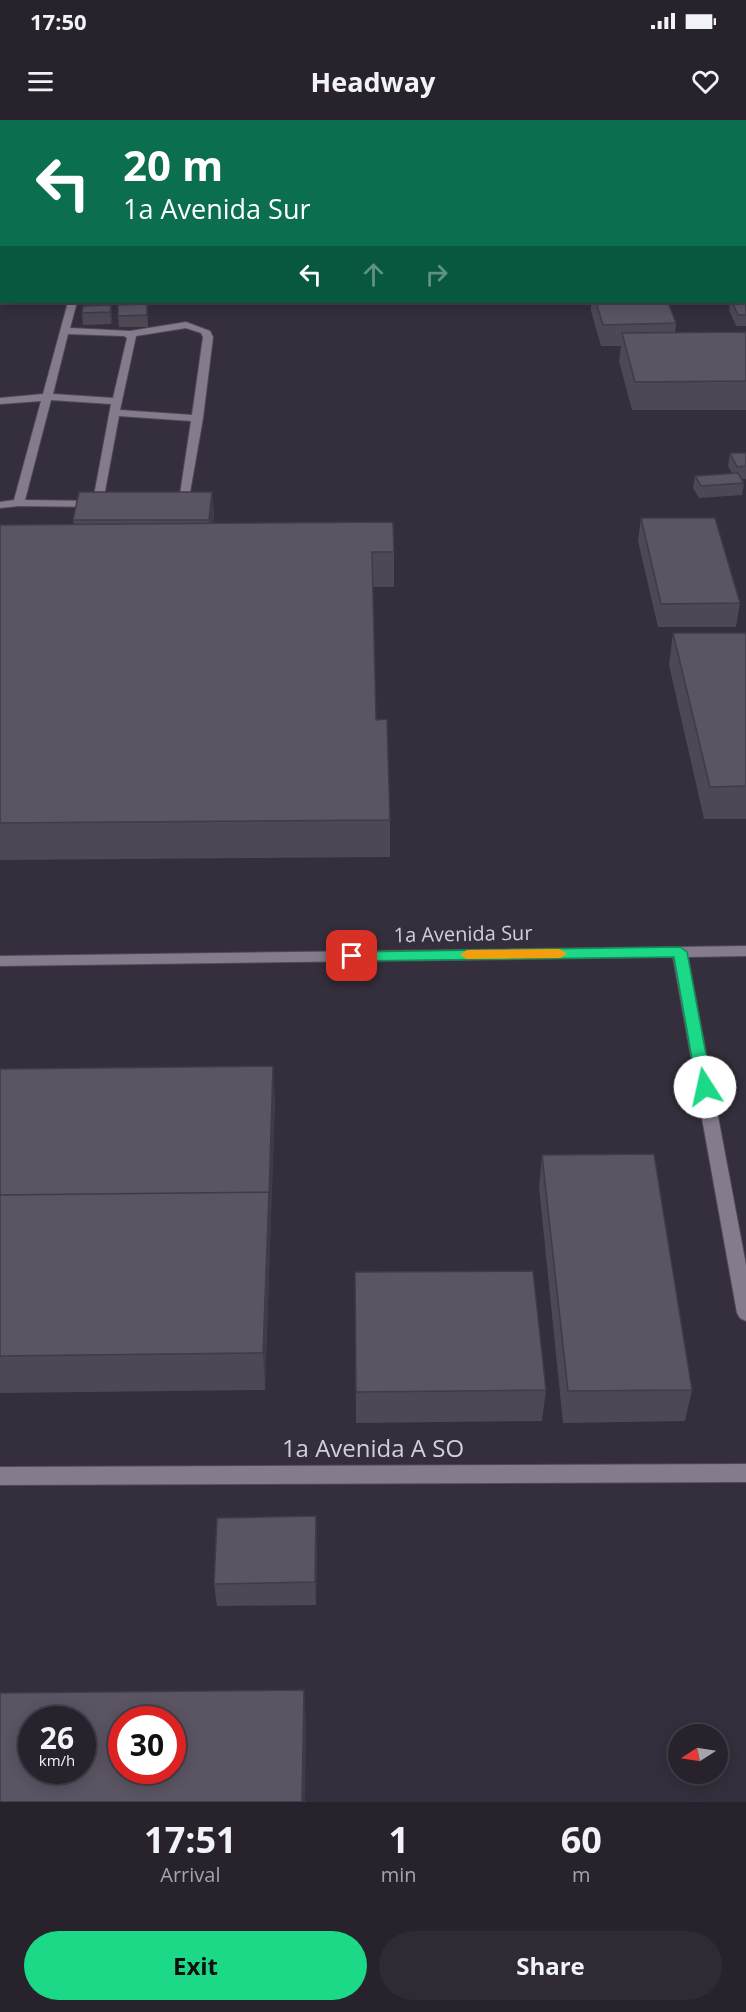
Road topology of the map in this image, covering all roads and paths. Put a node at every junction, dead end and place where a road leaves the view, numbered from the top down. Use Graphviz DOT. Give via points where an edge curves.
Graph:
graph roads {
  1 [pos="72,303"];
  2 [pos="65,331"];
  3 [pos="130,334"];
  4 [pos="47,398"];
  5 [pos="0,401"];
  6 [pos="117,401"];
  7 [pos="115,413"];
  8 [pos="198,418"];
  9 [pos="20,503"];
  10 [pos="162,503"];
  11 [pos="0,504"];
  12 [pos="746,951"];
  13 [pos="680,952"];
  14 [pos="0,961"];
  15 [pos="746,1313"];
  16 [pos="746,1473"];
  17 [pos="0,1476"];
  1 -- 2 [label="street"];
  2 -- 3 [label="street"];
  2 -- 4 [label="street"];
  3 -- 6 [label="street"];
  3 -- 8 [label="street" via="186,325 205,330 208,337"];
  4 -- 5 [label="street"];
  4 -- 6 [label="street"];
  4 -- 9 [label="street"];
  6 -- 7 [label="street"];
  7 -- 8 [label="street"];
  7 -- 9 [label="street" via="104,504"];
  8 -- 10 [label="street" via="185,496"];
  9 -- 11 [label="street"];
  12 -- 13 [label="street, 1a Avenida Sur"];
  13 -- 14 [label="street, 1a Avenida Sur"];
  13 -- 15 [label="street"];
  16 -- 17 [label="street, 1a Avenida A SO"];
}
